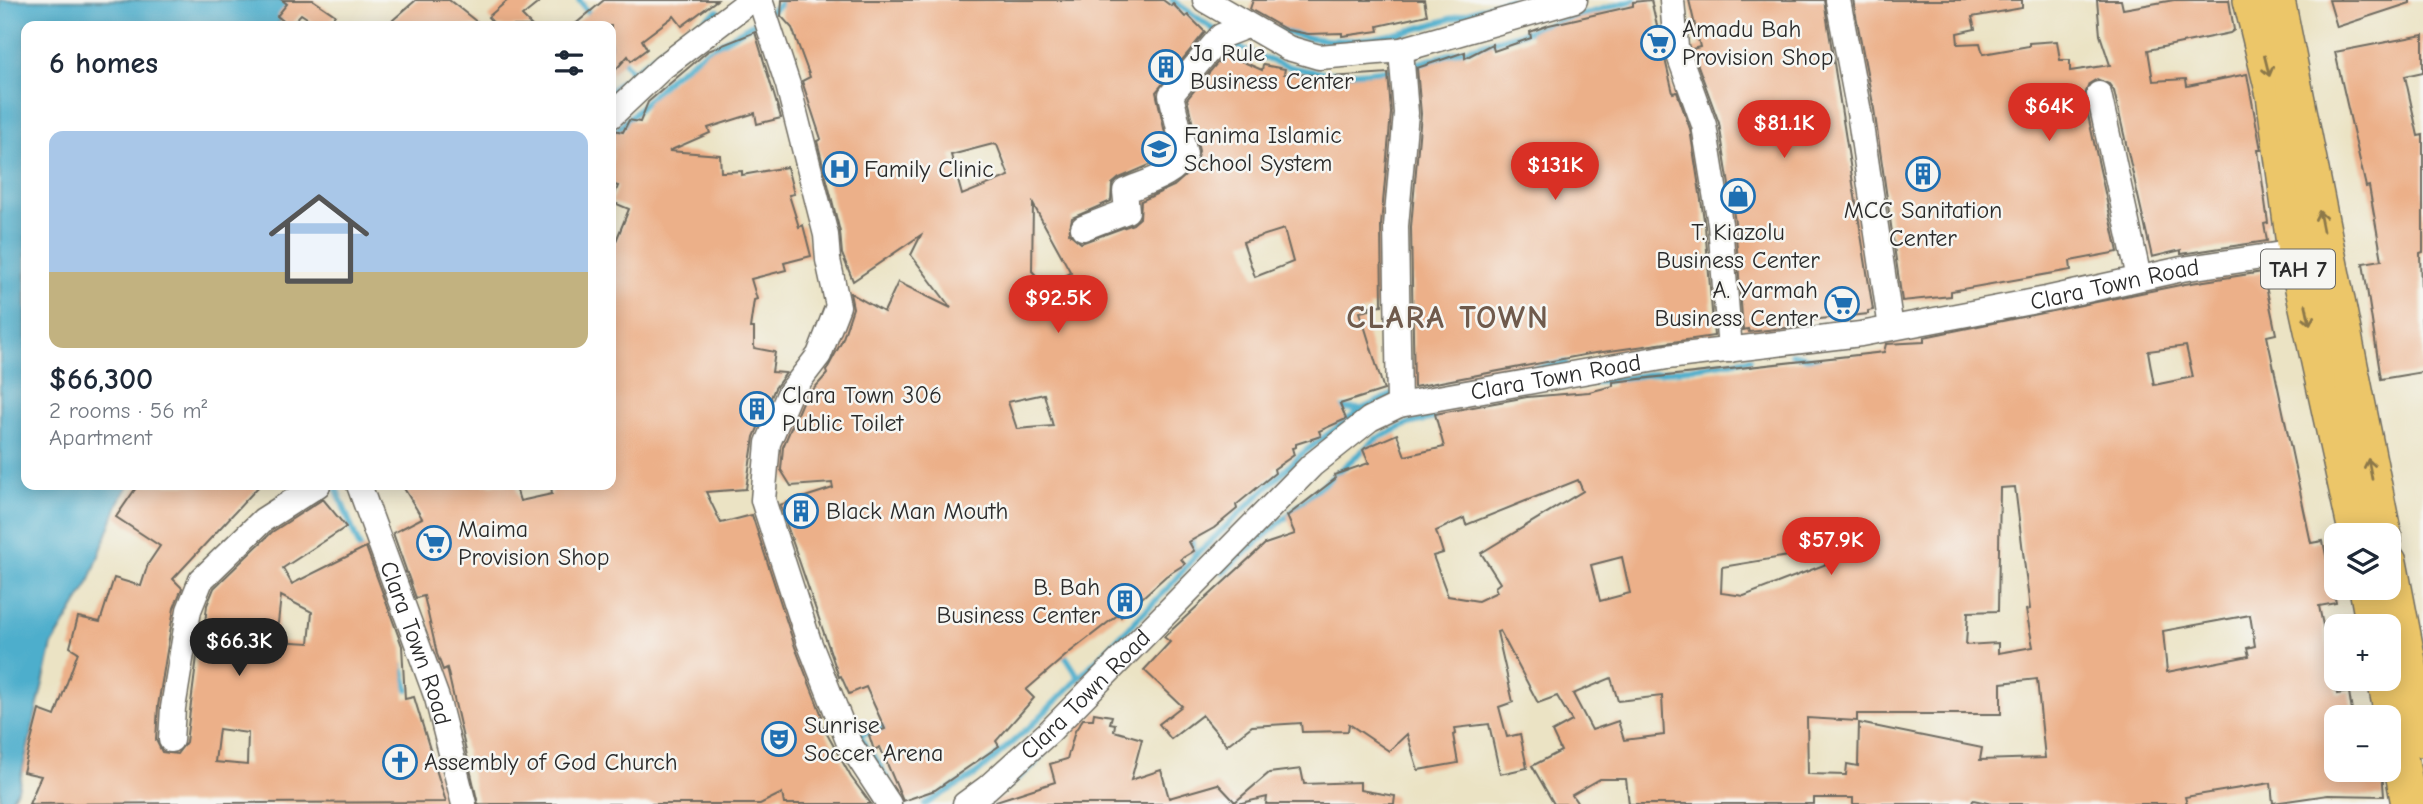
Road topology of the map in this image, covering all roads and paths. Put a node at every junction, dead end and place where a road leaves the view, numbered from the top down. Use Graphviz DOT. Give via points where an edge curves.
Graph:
graph roads {
  1 [pos="751,0"];
  2 [pos="760,0"];
  3 [pos="1205,0"];
  4 [pos="1575,0"];
  5 [pos="1672,0"];
  6 [pos="1838,0"];
  7 [pos="2250,0"];
  8 [pos="2277,0"];
  9 [pos="1247,26"];
  10 [pos="1401,50"];
  11 [pos="2099,94"];
  12 [pos="616,111"];
  13 [pos="1083,228"];
  14 [pos="2295,252"];
  15 [pos="2139,278"];
  16 [pos="1889,319"];
  17 [pos="1730,350"];
  18 [pos="1399,405"];
  19 [pos="310,490"];
  20 [pos="361,490"];
  21 [pos="2354,523"];
  22 [pos="2381,523"];
  23 [pos="2396,600"];
  24 [pos="2387,691"];
  25 [pos="2423,739"];
  26 [pos="172,740"];
  27 [pos="464,804"];
  28 [pos="888,804"];
  29 [pos="965,804"];
  30 [pos="2409,804"];
  1 -- 12 [label="street" via="663,67"];
  2 -- 28 [label="street" via="788,85 826,235 838,306 819,355 789,394 768,443 762,500 809,642 849,743"];
  3 -- 9 [label="street"];
  4 -- 10 [label="street"];
  5 -- 17 [label="street" via="1676,47 1704,125 1720,224"];
  6 -- 16 [label="street"];
  7 -- 14 [label="highway, TAH 7, one-way" via="2274,95"];
  22 -- 8 [label="highway, TAH 7, one-way"];
  9 -- 10 [label="street" via="1288,48 1319,57"];
  9 -- 13 [label="street" via="1221,36 1171,95 1185,154 1182,159 1171,171 1125,191 1127,211"];
  10 -- 18 [label="street" via="1406,113 1396,226"];
  11 -- 15 [label="street"];
  14 -- 15 [label="street, Clara Town Road"];
  14 -- 21 [label="highway, TAH 7, one-way"];
  15 -- 16 [label="street, Clara Town Road"];
  16 -- 17 [label="street, Clara Town Road"];
  17 -- 18 [label="street, Clara Town Road"];
  18 -- 29 [label="street, Clara Town Road" via="1370,419 1312,465 1049,732"];
  19 -- 26 [label="street" via="263,520 201,580 189,610"];
  20 -- 27 [label="street, Clara Town Road" via="437,698"];
  23 -- 25 [label="highway"];
  24 -- 30 [label="highway"];
}
